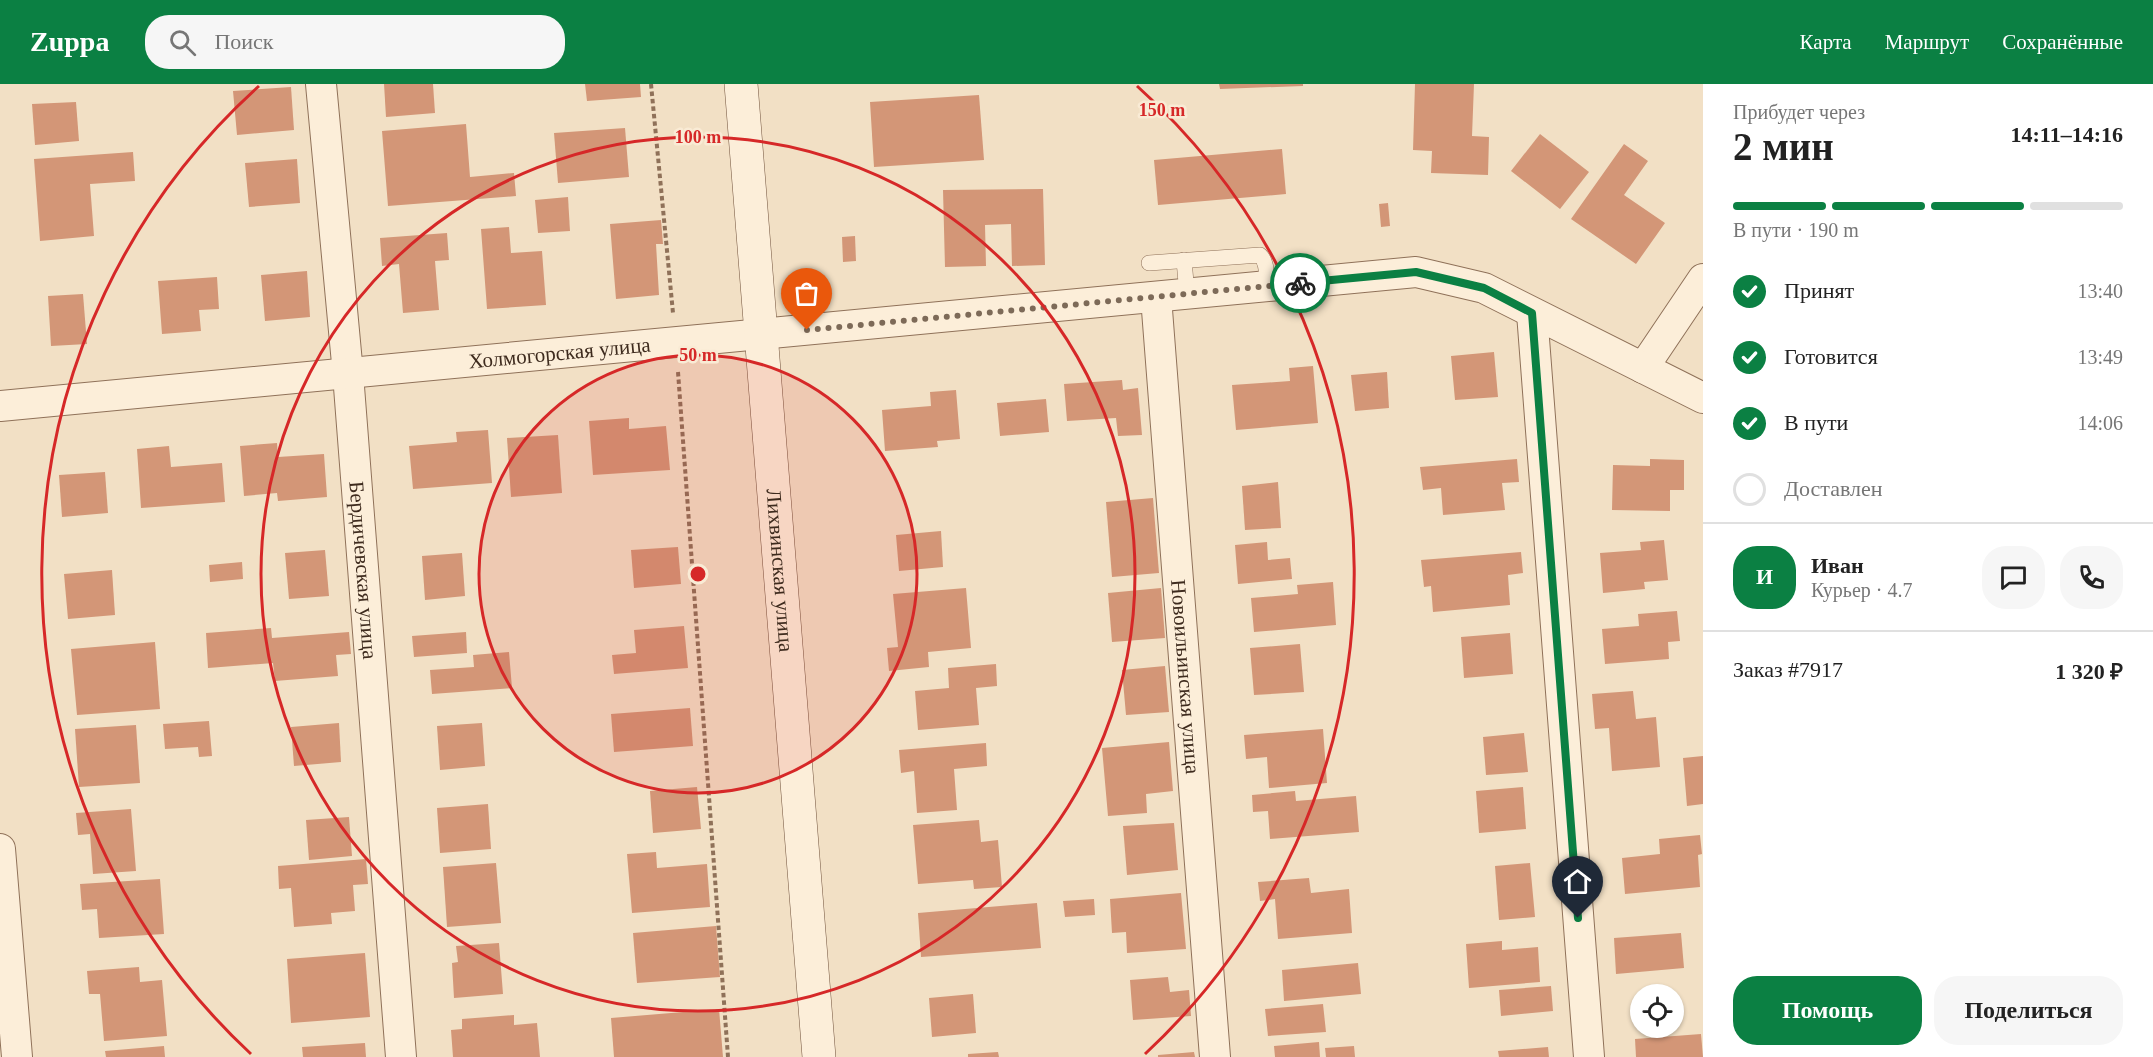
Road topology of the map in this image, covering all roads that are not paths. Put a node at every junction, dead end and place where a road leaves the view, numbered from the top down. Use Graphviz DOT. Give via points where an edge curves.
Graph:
graph roads {
  1 [pos="321,84"];
  2 [pos="741,84"];
  3 [pos="1184,260"];
  4 [pos="1149,263"];
  5 [pos="1703,279"];
  6 [pos="1267,286"];
  7 [pos="1187,294"];
  8 [pos="1156,297"];
  9 [pos="1532,313"];
  10 [pos="760,334"];
  11 [pos="1643,368"];
  12 [pos="348,374"];
  13 [pos="1703,398"];
  14 [pos="0,406"];
  15 [pos="0,849"];
  16 [pos="17,1057"];
  17 [pos="401,1057"];
  18 [pos="819,1057"];
  19 [pos="1215,1057"];
  20 [pos="1589,1057"];
  1 -- 12 [label="street, Бердичевская улица"];
  2 -- 10 [label="main road, Лихвинская улица"];
  3 -- 4 [label="lane"];
  3 -- 6 [label="lane" via="1260,255 1264,259"];
  3 -- 7 [label="lane"];
  5 -- 11 [label="street"];
  6 -- 7 [label="street, Холмогорская улица"];
  6 -- 9 [label="street, Холмогорская улица" via="1416,272 1484,288"];
  7 -- 8 [label="street, Холмогорская улица"];
  8 -- 10 [label="street, Холмогорская улица"];
  8 -- 19 [label="street, Новоильинская улица"];
  9 -- 11 [label="street, Холмогорская улица"];
  9 -- 20 [label="street"];
  10 -- 12 [label="street, Холмогорская улица"];
  10 -- 18 [label="main road, Лихвинская улица"];
  11 -- 13 [label="street, Холмогорская улица"];
  12 -- 14 [label="street, Холмогорская улица"];
  12 -- 17 [label="street, Бердичевская улица"];
  15 -- 16 [label="street"];
}
